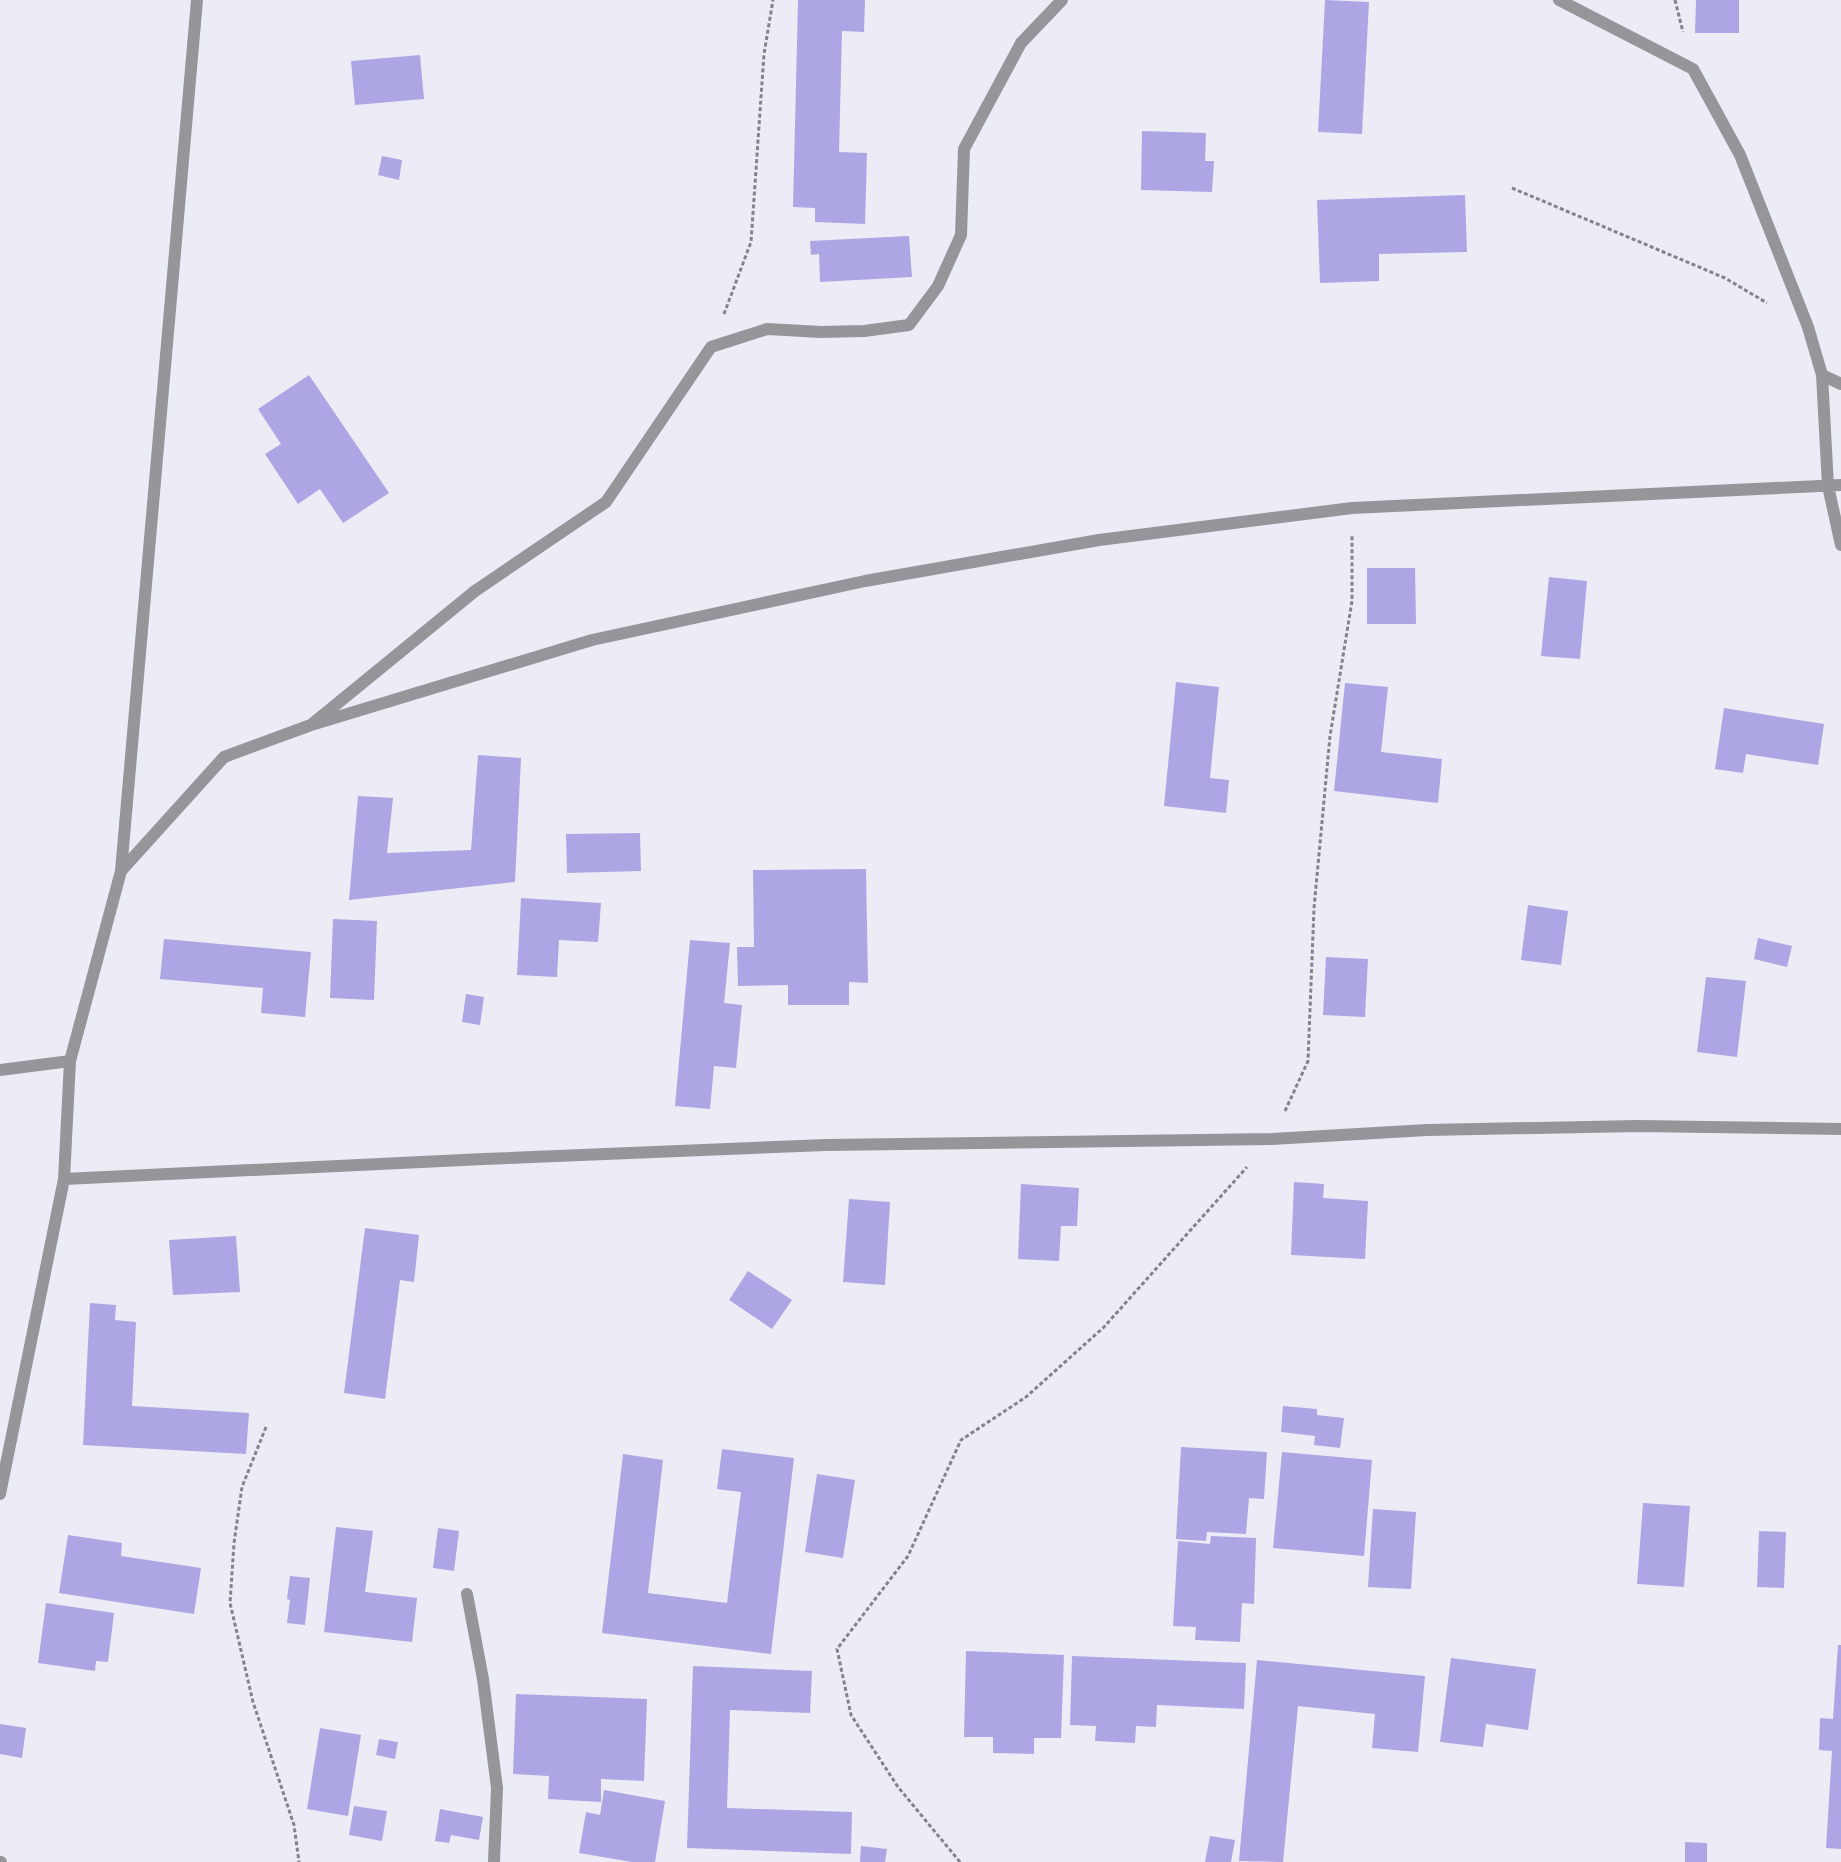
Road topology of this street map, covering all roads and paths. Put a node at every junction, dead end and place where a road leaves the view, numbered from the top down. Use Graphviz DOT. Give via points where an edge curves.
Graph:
graph roads {
  1 [pos="197,0"];
  2 [pos="773,0"];
  3 [pos="1062,0"];
  4 [pos="1559,0"];
  5 [pos="1512,188"];
  6 [pos="1808,327"];
  7 [pos="711,347"];
  8 [pos="1822,375"];
  9 [pos="1841,384"];
  10 [pos="1841,485"];
  11 [pos="1828,486"];
  12 [pos="1352,508"];
  13 [pos="1841,545"];
  14 [pos="311,725"];
  15 [pos="121,871"];
  16 [pos="70,1061"];
  17 [pos="0,1070"];
  18 [pos="1841,1129"];
  19 [pos="1272,1139"];
  20 [pos="64,1179"];
  21 [pos="266,1427"];
  22 [pos="0,1494"];
  23 [pos="467,1594"];
  24 [pos="299,1862"];
  25 [pos="494,1862"];
  26 [pos="960,1862"];
  1 -- 15 [label="street"];
  2 -- 7 [label="path" via="764,54 751,242"];
  3 -- 7 [label="street" via="1021,43 964,149 961,235 938,286 909,325 864,331 768,330"];
  4 -- 6 [label="street" via="1693,69 1740,155"];
  5 -- 6 [label="path" via="1725,278"];
  6 -- 8 [label="street"];
  7 -- 14 [label="street" via="606,502 475,591"];
  8 -- 9 [label="street"];
  8 -- 11 [label="street"];
  10 -- 11 [label="street"];
  11 -- 12 [label="street"];
  11 -- 13 [label="street"];
  12 -- 14 [label="street" via="1099,540 865,581 592,640"];
  12 -- 19 [label="path" via="1352,601 1330,736 1314,908 1308,1062"];
  14 -- 15 [label="street" via="224,757"];
  15 -- 16 [label="street"];
  16 -- 17 [label="street"];
  16 -- 20 [label="street"];
  18 -- 19 [label="street" via="1638,1126 1427,1130"];
  19 -- 20 [label="street" via="826,1145"];
  19 -- 26 [label="path" via="1104,1327 1026,1397 961,1440 908,1556 837,1649 851,1715 898,1787"];
  20 -- 22 [label="street"];
  21 -- 24 [label="path" via="242,1487 230,1603 252,1702 294,1825"];
  23 -- 25 [label="street" via="483,1680 497,1788"];
}
